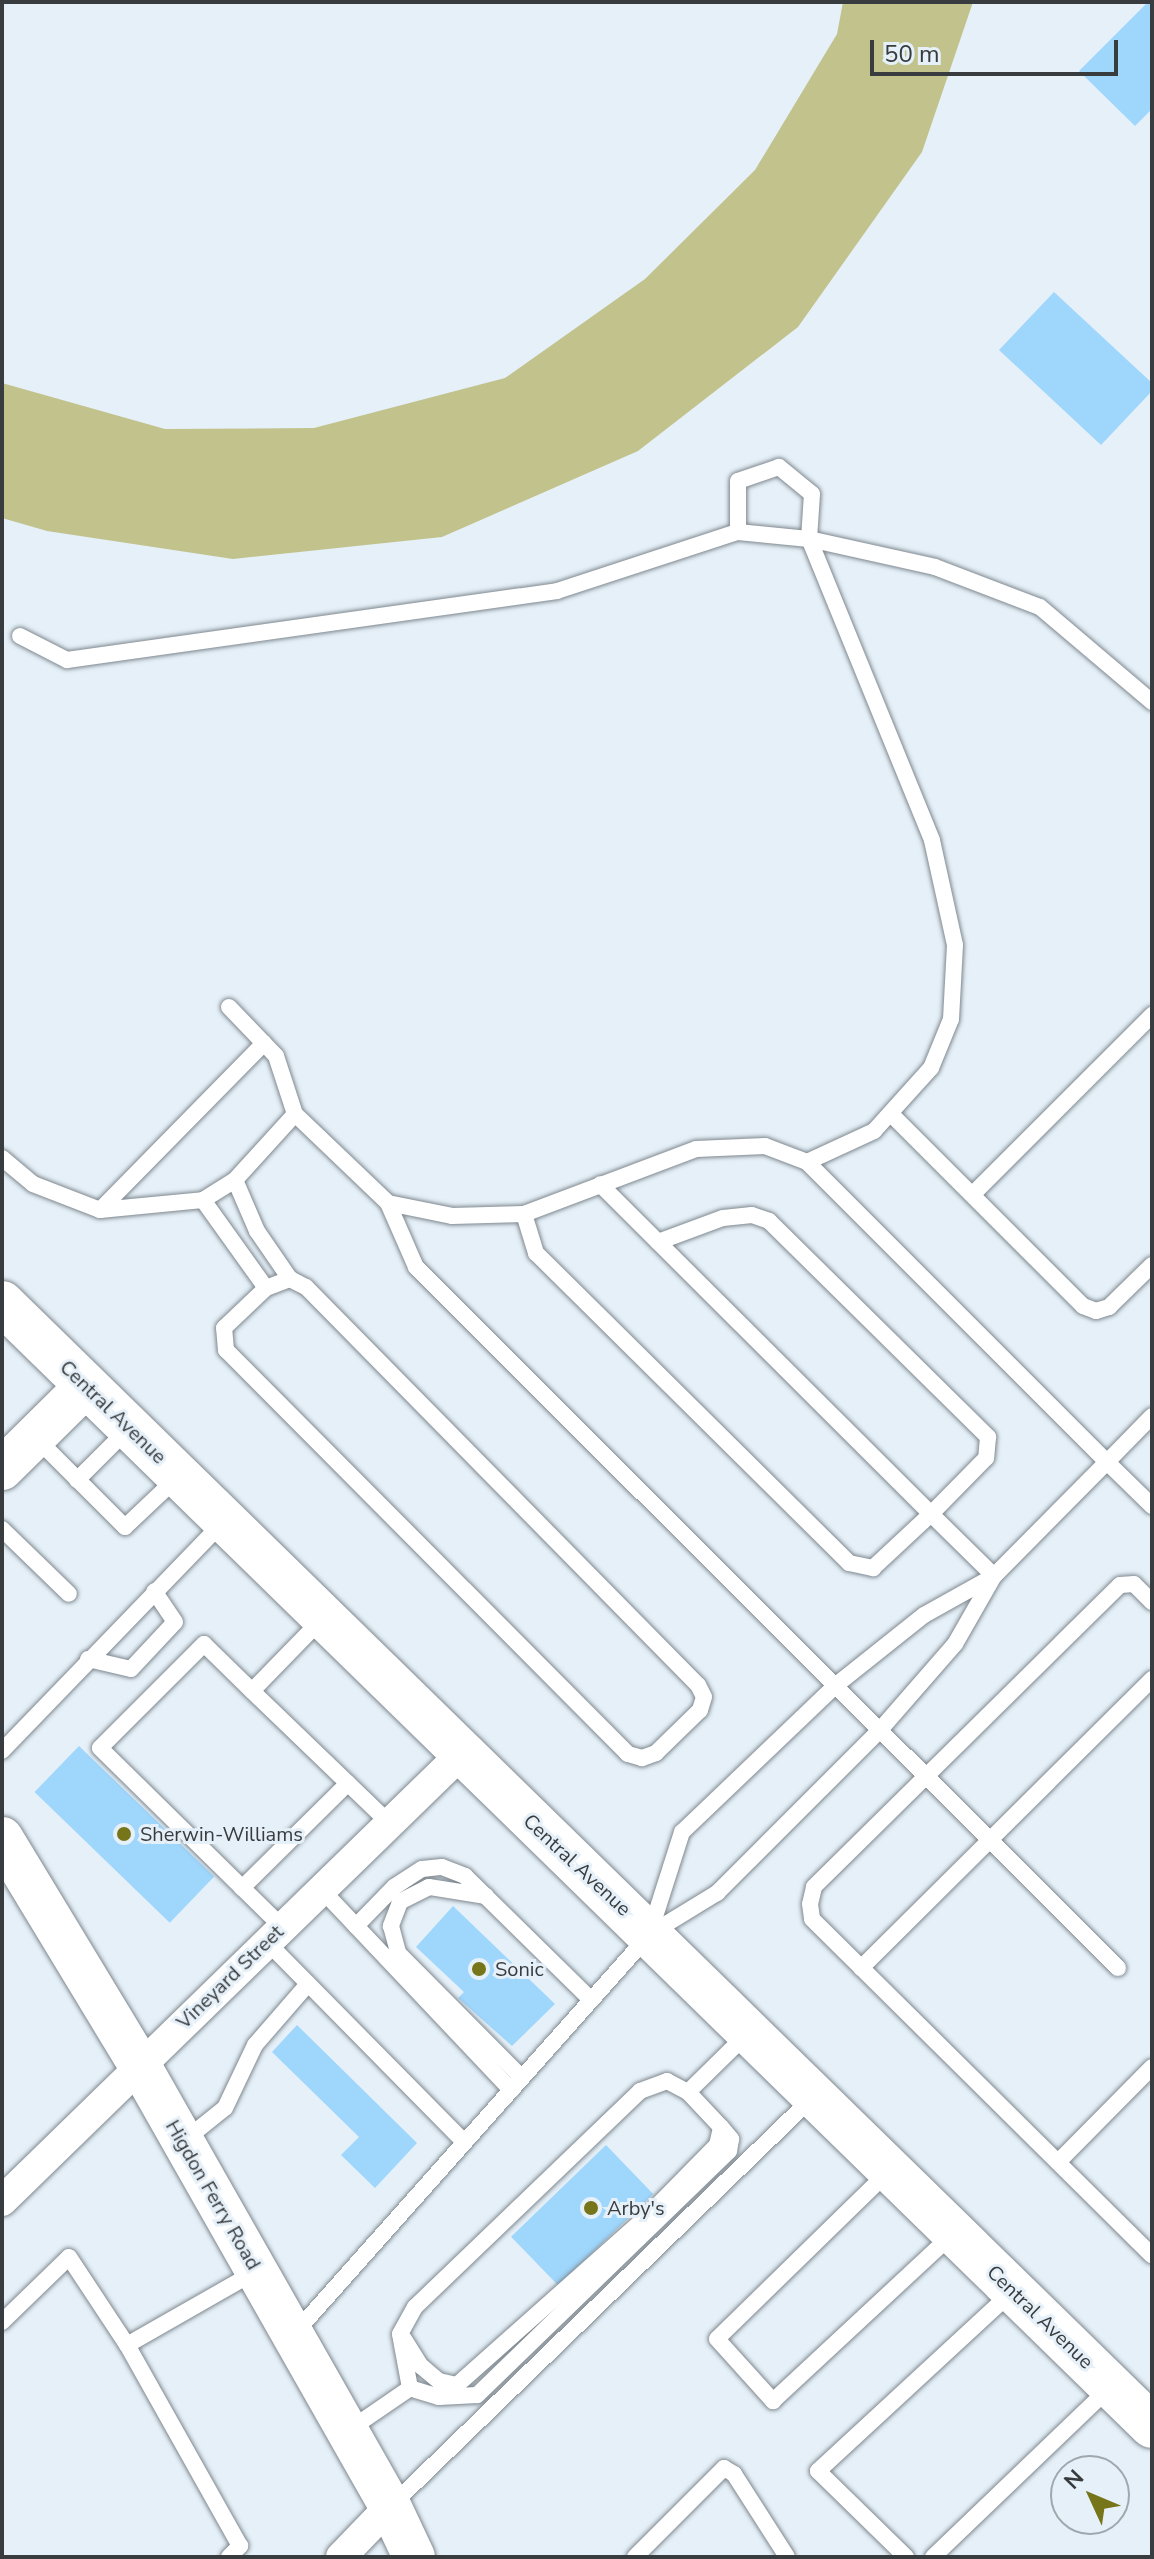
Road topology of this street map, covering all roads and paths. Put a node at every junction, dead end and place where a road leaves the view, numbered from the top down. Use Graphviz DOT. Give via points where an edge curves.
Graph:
graph roads {
  1 [pos="738,532"];
  2 [pos="809,539"];
  3 [pos="20,636"];
  4 [pos="1152,702"];
  5 [pos="229,1007"];
  6 [pos="1152,1015"];
  7 [pos="264,1043"];
  8 [pos="295,1114"];
  9 [pos="892,1115"];
  10 [pos="2,1158"];
  11 [pos="807,1162"];
  12 [pos="235,1180"];
  13 [pos="600,1184"];
  14 [pos="974,1193"];
  15 [pos="203,1200"];
  16 [pos="388,1203"];
  17 [pos="100,1210"];
  18 [pos="524,1214"];
  19 [pos="658,1242"];
  20 [pos="1152,1265"];
  21 [pos="290,1279"];
  22 [pos="266,1288"];
  23 [pos="2,1303"];
  24 [pos="86,1386"];
  25 [pos="1152,1416"];
  26 [pos="129,1428"];
  27 [pos="35,1437"];
  28 [pos="1107,1462"];
  29 [pos="2,1469"];
  30 [pos="179,1476"];
  31 [pos="77,1480"];
  32 [pos="1152,1506"];
  33 [pos="931,1514"];
  34 [pos="224,1520"];
  35 [pos="2,1529"];
  36 [pos="994,1576"];
  37 [pos="154,1591"];
  38 [pos="69,1594"];
  39 [pos="1152,1602"];
  40 [pos="324,1618"];
  41 [pos="88,1659"];
  42 [pos="1152,1679"];
  43 [pos="835,1686"];
  44 [pos="252,1691"];
  45 [pos="880,1730"];
  46 [pos="2,1751"];
  47 [pos="460,1755"];
  48 [pos="927,1776"];
  49 [pos="348,1783"];
  50 [pos="389,1823"];
  51 [pos="2,1838"];
  52 [pos="990,1840"];
  53 [pos="242,1888"];
  54 [pos="321,1889"];
  55 [pos="486,1896"];
  56 [pos="356,1926"];
  57 [pos="274,1934"];
  58 [pos="650,1934"];
  59 [pos="861,1968"];
  60 [pos="1118,1968"];
  61 [pos="308,1984"];
  62 [pos="591,2000"];
  63 [pos="749,2032"];
  64 [pos="139,2064"];
  65 [pos="1152,2067"];
  66 [pos="516,2084"];
  67 [pos="688,2092"];
  68 [pos="814,2096"];
  69 [pos="721,2127"];
  70 [pos="183,2141"];
  71 [pos="463,2141"];
  72 [pos="1059,2161"];
  73 [pos="890,2170"];
  74 [pos="2,2201"];
  75 [pos="953,2233"];
  76 [pos="1152,2255"];
  77 [pos="256,2271"];
  78 [pos="1013,2291"];
  79 [pos="2,2322"];
  80 [pos="400,2334"];
  81 [pos="293,2335"];
  82 [pos="127,2345"];
  83 [pos="1112,2385"];
  84 [pos="410,2388"];
  85 [pos="1152,2426"];
  86 [pos="347,2431"];
  87 [pos="390,2506"];
  88 [pos="229,2557"];
  89 [pos="341,2557"];
  90 [pos="414,2557"];
  91 [pos="635,2557"];
  92 [pos="787,2557"];
  93 [pos="906,2557"];
  94 [pos="933,2557"];
  1 -- 2 [label="lane"];
  1 -- 2 [label="lane" via="738,481 779,467 812,494"];
  1 -- 3 [label="lane" via="557,591 67,660"];
  2 -- 4 [label="lane" via="935,567 1040,607"];
  2 -- 9 [label="lane" via="932,840 955,945 951,1019 931,1068"];
  5 -- 7 [label="lane"];
  6 -- 14 [label="lane"];
  7 -- 8 [label="lane" via="276,1056"];
  7 -- 17 [label="lane"];
  8 -- 12 [label="lane"];
  8 -- 16 [label="lane"];
  9 -- 11 [label="lane" via="874,1131"];
  9 -- 14 [label="lane"];
  10 -- 17 [label="lane" via="33,1184"];
  11 -- 13 [label="lane" via="765,1146 696,1149"];
  11 -- 28 [label="lane"];
  12 -- 15 [label="lane"];
  12 -- 21 [label="lane" via="257,1231"];
  13 -- 18 [label="lane"];
  13 -- 19 [label="lane"];
  14 -- 20 [label="lane" via="1083,1306 1096,1311 1109,1307"];
  15 -- 17 [label="lane"];
  15 -- 22 [label="lane"];
  16 -- 18 [label="lane" via="452,1216"];
  16 -- 43 [label="lane" via="416,1267"];
  18 -- 33 [label="lane" via="536,1253 849,1563 873,1568"];
  19 -- 33 [label="lane"];
  19 -- 33 [label="lane" via="723,1218 752,1215 769,1221 988,1437 986,1458"];
  21 -- 22 [label="lane"];
  21 -- 22 [label="lane" via="306,1287 698,1685 704,1697 700,1710 656,1753 642,1758 628,1754 226,1350 224,1328"];
  23 -- 24 [label="main road, Central Avenue"];
  24 -- 26 [label="main road, Central Avenue"];
  24 -- 27 [label="main road"];
  25 -- 28 [label="lane"];
  26 -- 30 [label="main road, Central Avenue"];
  26 -- 31 [label="lane"];
  27 -- 29 [label="main road"];
  27 -- 31 [label="lane"];
  28 -- 32 [label="lane"];
  28 -- 36 [label="lane"];
  30 -- 31 [label="lane" via="125,1527"];
  30 -- 34 [label="main road, Central Avenue"];
  33 -- 36 [label="lane"];
  34 -- 37 [label="lane"];
  34 -- 40 [label="main road, Central Avenue"];
  35 -- 38 [label="lane"];
  36 -- 43 [label="lane" via="924,1615"];
  36 -- 45 [label="lane" via="955,1644"];
  37 -- 41 [label="lane"];
  37 -- 41 [label="lane" via="175,1622 131,1669"];
  39 -- 48 [label="lane" via="1134,1584 1120,1585"];
  40 -- 44 [label="lane"];
  40 -- 47 [label="main road, Central Avenue"];
  41 -- 46 [label="lane"];
  42 -- 52 [label="lane"];
  43 -- 45 [label="lane"];
  43 -- 58 [label="lane" via="682,1832"];
  44 -- 49 [label="lane"];
  44 -- 53 [label="lane" via="204,1644 100,1748"];
  45 -- 48 [label="lane"];
  45 -- 58 [label="lane" via="717,1893"];
  47 -- 50 [label="street, Vineyard Street"];
  47 -- 58 [label="main road, Central Avenue"];
  48 -- 52 [label="lane"];
  48 -- 59 [label="lane" via="814,1887 812,1919"];
  49 -- 50 [label="lane"];
  49 -- 53 [label="lane"];
  50 -- 54 [label="street, Vineyard Street"];
  51 -- 64 [label="main road, Higdon Ferry Road"];
  52 -- 59 [label="lane"];
  52 -- 60 [label="lane"];
  53 -- 57 [label="lane"];
  54 -- 56 [label="lane"];
  54 -- 57 [label="street, Vineyard Street"];
  55 -- 56 [label="lane" via="454,1871 422,1869 394,1887"];
  55 -- 62 [label="lane"];
  55 -- 66 [label="lane" via="429,1887 400,1902 391,1926 398,1953"];
  56 -- 66 [label="lane"];
  57 -- 61 [label="lane"];
  57 -- 64 [label="street, Vineyard Street"];
  58 -- 62 [label="lane"];
  58 -- 63 [label="main road, Central Avenue"];
  59 -- 72 [label="lane"];
  61 -- 70 [label="lane" via="255,2045 225,2108"];
  61 -- 71 [label="lane"];
  62 -- 66 [label="lane"];
  63 -- 67 [label="lane"];
  63 -- 68 [label="main road, Central Avenue"];
  64 -- 70 [label="main road, Higdon Ferry Road"];
  64 -- 74 [label="street, Vineyard Street"];
  65 -- 72 [label="lane"];
  66 -- 71 [label="lane"];
  67 -- 69 [label="lane"];
  67 -- 80 [label="lane" via="667,2081 640,2091 415,2307"];
  68 -- 73 [label="main road, Central Avenue"];
  68 -- 87 [label="lane"];
  69 -- 80 [label="lane" via="717,2145 644,2219 457,2385 439,2381 421,2366"];
  69 -- 84 [label="lane" via="731,2139 729,2151 477,2395 439,2397"];
  70 -- 77 [label="main road, Higdon Ferry Road"];
  71 -- 81 [label="lane"];
  72 -- 76 [label="lane"];
  73 -- 75 [label="main road, Central Avenue"];
  73 -- 75 [label="lane" via="717,2339 773,2401"];
  75 -- 78 [label="main road, Central Avenue"];
  77 -- 81 [label="main road, Higdon Ferry Road"];
  77 -- 82 [label="lane"];
  78 -- 83 [label="main road, Central Avenue"];
  78 -- 93 [label="lane" via="818,2471"];
  79 -- 82 [label="lane" via="69,2257"];
  80 -- 84 [label="lane"];
  81 -- 86 [label="main road, Higdon Ferry Road"];
  82 -- 88 [label="lane" via="240,2546"];
  83 -- 85 [label="main road, Central Avenue"];
  83 -- 94 [label="lane"];
  84 -- 86 [label="lane"];
  86 -- 87 [label="main road, Higdon Ferry Road"];
  87 -- 89 [label="street"];
  87 -- 90 [label="main road, Higdon Ferry Road"];
  91 -- 92 [label="lane" via="724,2468 734,2474"];
}
